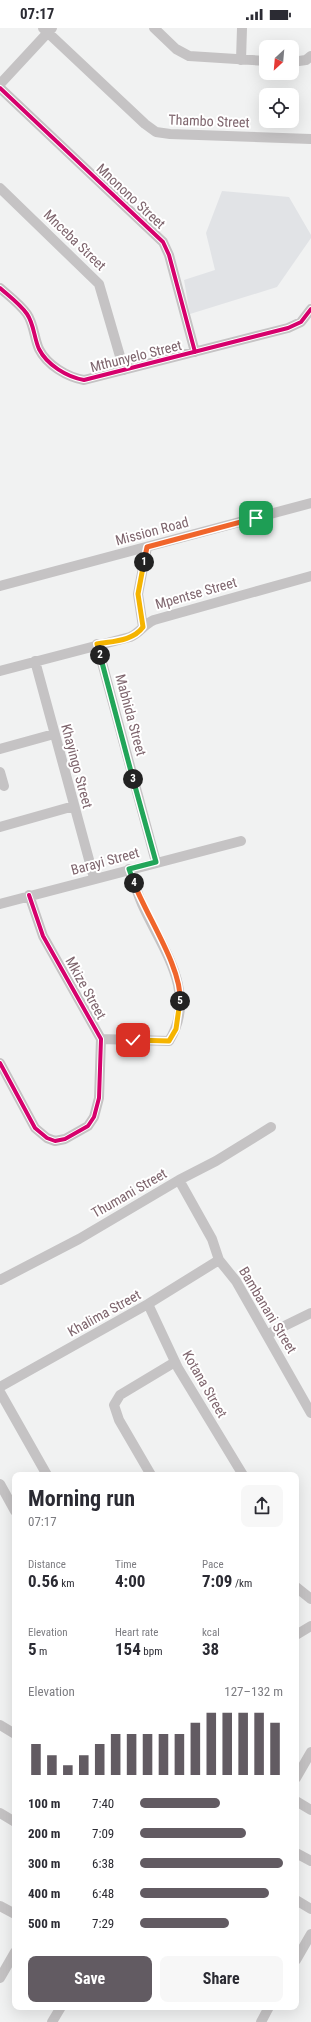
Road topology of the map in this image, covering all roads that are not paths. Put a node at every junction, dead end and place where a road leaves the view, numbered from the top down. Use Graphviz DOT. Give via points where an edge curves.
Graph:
graph roads {
  1 [pos="154,28"];
  2 [pos="242,28"];
  3 [pos="48,30"];
  4 [pos="241,60"];
  5 [pos="259,61"];
  6 [pos="310,61"];
  7 [pos="299,62"];
  8 [pos="0,84"];
  9 [pos="0,88"];
  10 [pos="311,139"];
  11 [pos="0,188"];
  12 [pos="0,288"];
  13 [pos="311,309"];
  14 [pos="195,352"];
  15 [pos="124,370"];
  16 [pos="311,503"];
  17 [pos="147,547"];
  18 [pos="311,576"];
  19 [pos="0,586"];
  20 [pos="143,627"];
  21 [pos="97,644"];
  22 [pos="35,661"];
  23 [pos="0,671"];
  24 [pos="54,734"];
  25 [pos="0,749"];
  26 [pos="0,772"];
  27 [pos="4,786"];
  28 [pos="74,806"];
  29 [pos="0,827"];
  30 [pos="240,841"];
  31 [pos="156,862"];
  32 [pos="129,869"];
  33 [pos="94,878"];
  34 [pos="29,896"];
  35 [pos="0,904"];
  36 [pos="101,1039"];
  37 [pos="0,1063"];
  38 [pos="271,1127"];
  39 [pos="179,1180"];
  40 [pos="219,1260"];
  41 [pos="0,1280"];
  42 [pos="148,1304"];
  43 [pos="311,1313"];
  44 [pos="268,1334"];
  45 [pos="175,1362"];
  46 [pos="0,1387"];
  47 [pos="0,1392"];
  48 [pos="311,1413"];
  49 [pos="45,1472"];
  50 [pos="149,1472"];
  51 [pos="241,1472"];
  52 [pos="0,1484"];
  53 [pos="12,1506"];
  54 [pos="299,1589"];
  55 [pos="311,1599"];
  56 [pos="311,1626"];
  57 [pos="299,1633"];
  58 [pos="0,1725"];
  59 [pos="12,1732"];
  60 [pos="311,1752"];
  61 [pos="299,1773"];
  62 [pos="299,1803"];
  63 [pos="311,1810"];
  64 [pos="0,1813"];
  65 [pos="12,1820"];
  66 [pos="299,1855"];
  67 [pos="311,1861"];
  68 [pos="299,1902"];
  69 [pos="0,1906"];
  70 [pos="311,1909"];
  71 [pos="12,1912"];
  72 [pos="311,1934"];
  73 [pos="299,1955"];
  74 [pos="12,1957"];
  75 [pos="0,1978"];
  76 [pos="59,2010"];
  77 [pos="267,2010"];
  78 [pos="52,2022"];
  79 [pos="261,2022"];
  1 -- 4 [label="street" via="176,49 189,56"];
  2 -- 4 [label="street"];
  3 -- 8 [label="street"];
  3 -- 10 [label="street, Thambo Street" via="156,132"];
  4 -- 5 [label="street"];
  6 -- 7 [label="street"];
  9 -- 14 [label="street, Mnonono Street" via="163,242 169,255"];
  11 -- 15 [label="street, Mnceba Street" via="99,284"];
  12 -- 15 [label="street, Mthunyelo Street" via="27,314 39,349 44,357 58,368 75,378 91,379"];
  13 -- 14 [label="street, Mthunyelo Street" via="305,318 295,325"];
  14 -- 15 [label="street, Mthunyelo Street"];
  16 -- 17 [label="street, Mission Road"];
  17 -- 19 [label="street, Mission Road"];
  17 -- 20 [label="street" via="138,594"];
  18 -- 20 [label="street, Mpentse Street" via="154,620"];
  20 -- 21 [label="street, Mpentse Street" via="130,637"];
  21 -- 22 [label="street, Mpentse Street"];
  21 -- 31 [label="street, Mabhida Street"];
  22 -- 23 [label="street, Mpentse Street"];
  22 -- 24 [label="street, Khayingo Street"];
  24 -- 25 [label="street"];
  24 -- 28 [label="street, Khayingo Street"];
  26 -- 27 [label="street"];
  28 -- 29 [label="street"];
  28 -- 33 [label="street, Khayingo Street"];
  30 -- 31 [label="street, Barayi Street"];
  31 -- 32 [label="street, Barayi Street"];
  32 -- 33 [label="street, Barayi Street"];
  32 -- 36 [label="street" via="142,903 176,973 181,992 179,1017 169,1041"];
  33 -- 34 [label="street, Barayi Street"];
  34 -- 35 [label="street, Barayi Street"];
  34 -- 36 [label="street, Mkize Street" via="43,936"];
  36 -- 37 [label="street, Mkize Street" via="97,1112 88,1126 65,1139 47,1138 38,1132"];
  38 -- 39 [label="street, Thumani Street" via="216,1161"];
  39 -- 40 [label="street, Bambanani Street" via="212,1239"];
  39 -- 41 [label="street, Thumani Street" via="79,1239"];
  40 -- 42 [label="street, Khalima Street"];
  40 -- 44 [label="street, Bambanani Street" via="236,1281"];
  42 -- 45 [label="street, Kotana Street"];
  42 -- 46 [label="street, Khalima Street"];
  43 -- 44 [label="street"];
  44 -- 48 [label="street, Bambanani Street"];
  45 -- 50 [label="street" via="120,1395 114,1405 119,1420"];
  45 -- 51 [label="street, Kotana Street"];
  47 -- 49 [label="street"];
  52 -- 53 [label="street"];
  54 -- 55 [label="street"];
  56 -- 57 [label="street"];
  58 -- 59 [label="street"];
  60 -- 61 [label="street"];
  62 -- 63 [label="street"];
  64 -- 65 [label="street"];
  66 -- 67 [label="street"];
  68 -- 70 [label="street"];
  69 -- 71 [label="street"];
  72 -- 73 [label="street"];
  74 -- 75 [label="street"];
  76 -- 78 [label="street"];
  77 -- 79 [label="street"];
}
